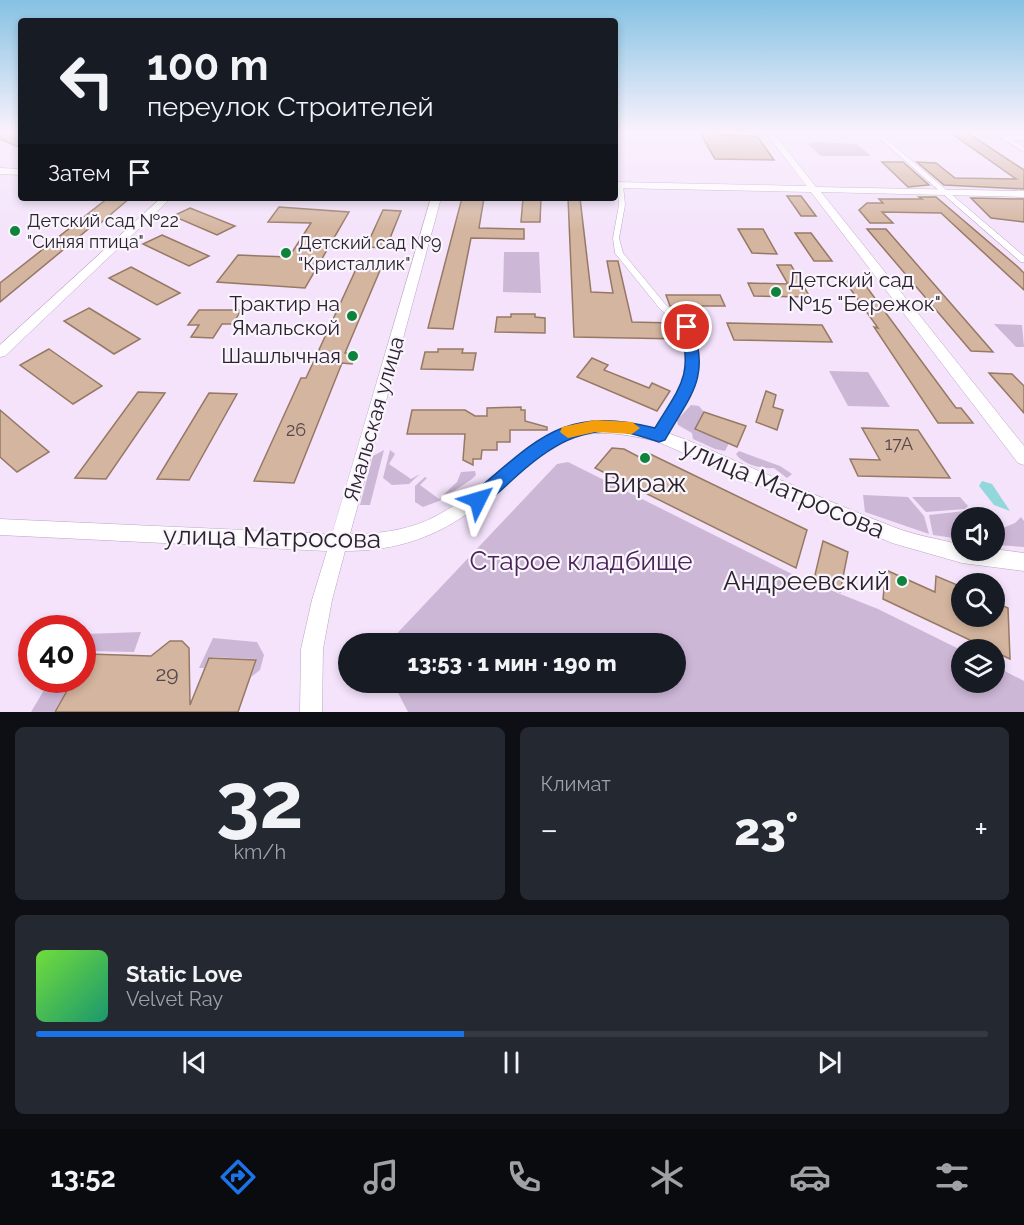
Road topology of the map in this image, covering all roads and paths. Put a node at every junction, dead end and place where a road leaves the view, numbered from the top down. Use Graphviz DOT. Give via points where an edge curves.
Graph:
graph roads {
  1 [pos="794,164"];
  2 [pos="911,164"];
  3 [pos="0,171"];
  4 [pos="18,172"];
  5 [pos="618,185"];
  6 [pos="618,189"];
  7 [pos="814,189"];
  8 [pos="942,192"];
  9 [pos="1024,194"];
  10 [pos="163,201"];
  11 [pos="435,201"];
  12 [pos="1024,260"];
  13 [pos="0,353"];
  14 [pos="659,435"];
  15 [pos="1024,459"];
  16 [pos="0,527"];
  17 [pos="338,541"];
  18 [pos="1024,562"];
  19 [pos="311,712"];
  1 -- 7 [label="street"];
  2 -- 8 [label="street"];
  3 -- 4 [label="street"];
  5 -- 7 [label="street"];
  6 -- 14 [label="street" via="622,205 616,238 620,253 663,307 687,327 694,351 690,386"];
  7 -- 8 [label="street"];
  7 -- 15 [label="street"];
  8 -- 9 [label="street"];
  8 -- 12 [label="street"];
  10 -- 13 [label="street"];
  11 -- 17 [label="street, Ямальская улица"];
  14 -- 17 [label="street, улица Матросова" via="623,426 571,430 544,444 478,500 445,522 396,539"];
  14 -- 18 [label="street, улица Матросова" via="892,535 962,554"];
  16 -- 17 [label="street, улица Матросова"];
  17 -- 19 [label="street, Ямальская улица" via="312,649"];
}
